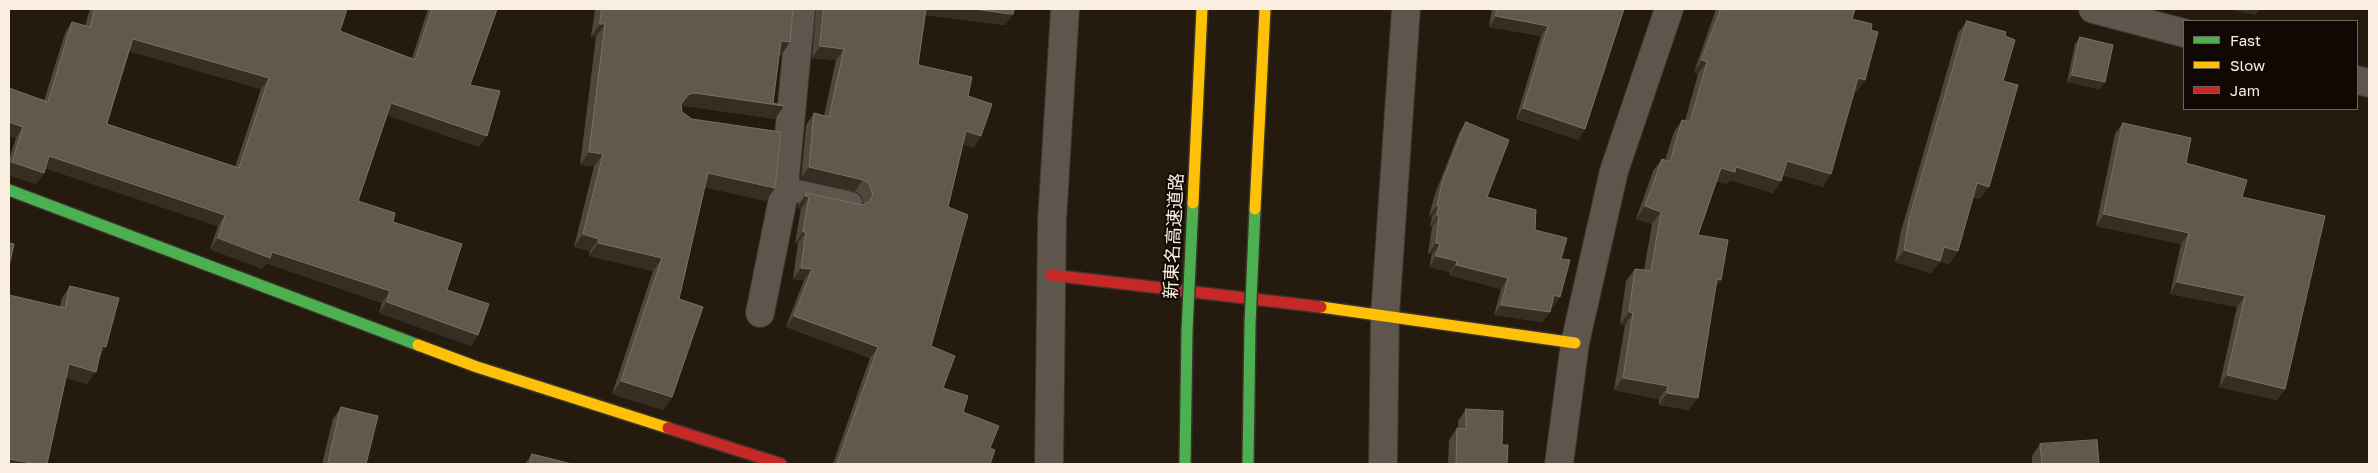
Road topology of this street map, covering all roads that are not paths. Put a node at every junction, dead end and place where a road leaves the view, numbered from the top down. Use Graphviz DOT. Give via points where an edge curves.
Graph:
graph roads {
  1 [pos="800,9"];
  2 [pos="1065,9"];
  3 [pos="1202,9"];
  4 [pos="1265,9"];
  5 [pos="1406,9"];
  6 [pos="1669,9"];
  7 [pos="2093,9"];
  8 [pos="2183,33"];
  9 [pos="784,188"];
  10 [pos="9,190"];
  11 [pos="852,204"];
  12 [pos="1051,275"];
  13 [pos="760,313"];
  14 [pos="1385,315"];
  15 [pos="1574,343"];
  16 [pos="781,464"];
  17 [pos="1049,464"];
  18 [pos="1185,464"];
  19 [pos="1248,464"];
  20 [pos="1384,464"];
  21 [pos="1559,464"];
  1 -- 9 [label="street" via="780,133"];
  2 -- 12 [label="street"];
  3 -- 18 [label="main road, 新東名高速道路, bridge" via="1187,331"];
  4 -- 19 [label="main road, bridge" via="1250,324"];
  5 -- 14 [label="street"];
  6 -- 15 [label="street" via="1614,171"];
  7 -- 8 [label="street"];
  9 -- 11 [label="lane"];
  9 -- 13 [label="street"];
  10 -- 16 [label="main road" via="478,367"];
  12 -- 14 [label="main road"];
  12 -- 17 [label="street"];
  14 -- 15 [label="main road"];
  14 -- 20 [label="street"];
  15 -- 21 [label="street"];
}
